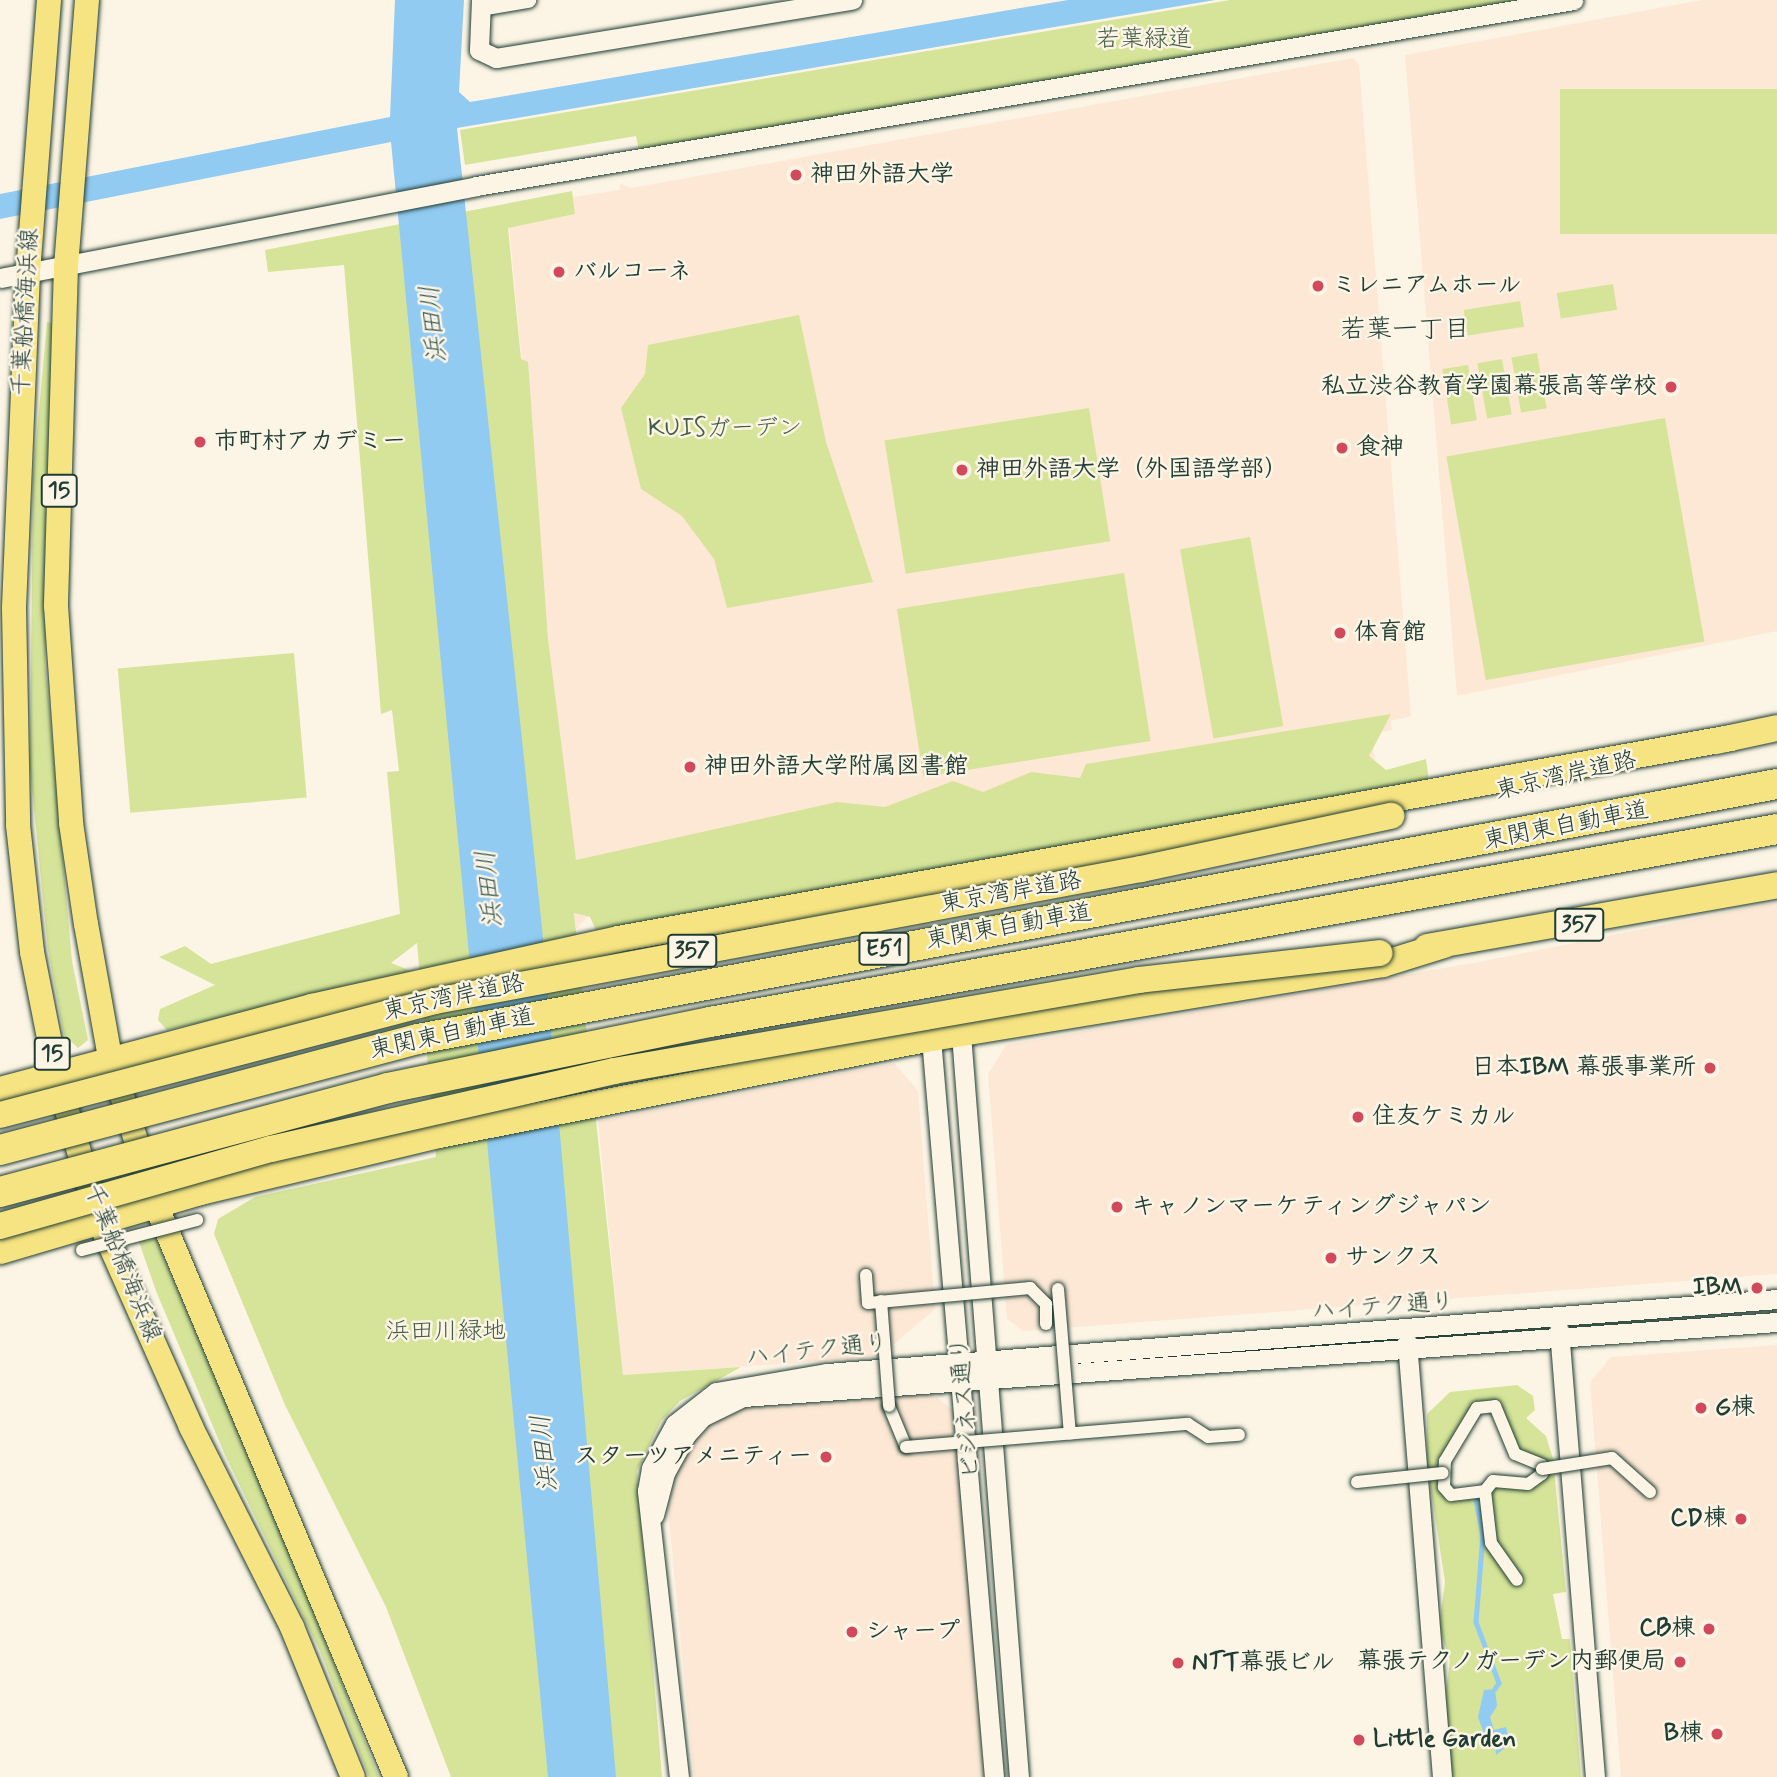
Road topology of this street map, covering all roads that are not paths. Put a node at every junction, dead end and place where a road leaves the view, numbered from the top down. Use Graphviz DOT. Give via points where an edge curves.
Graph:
graph roads {
  1 [pos="49,0"];
  2 [pos="88,0"];
  3 [pos="528,0"];
  4 [pos="852,0"];
  5 [pos="1573,0"];
  6 [pos="815,3"];
  7 [pos="481,4"];
  8 [pos="66,266"];
  9 [pos="28,273"];
  10 [pos="0,278"];
  11 [pos="1777,728"];
  12 [pos="1731,738"];
  13 [pos="1777,785"];
  14 [pos="1777,829"];
  15 [pos="1777,885"];
  16 [pos="1444,945"];
  17 [pos="961,1034"];
  18 [pos="932,1038"];
  19 [pos="110,1057"];
  20 [pos="56,1073"];
  21 [pos="0,1090"];
  22 [pos="0,1115"];
  23 [pos="0,1150"];
  24 [pos="0,1192"];
  25 [pos="156,1205"];
  26 [pos="99,1220"];
  27 [pos="197,1220"];
  28 [pos="0,1226"];
  29 [pos="82,1250"];
  30 [pos="0,1251"];
  31 [pos="866,1275"];
  32 [pos="1055,1298"];
  33 [pos="1777,1299"];
  34 [pos="881,1301"];
  35 [pos="1558,1318"];
  36 [pos="1777,1322"];
  37 [pos="1046,1324"];
  38 [pos="1406,1330"];
  39 [pos="1560,1342"];
  40 [pos="1408,1353"];
  41 [pos="987,1369"];
  42 [pos="962,1371"];
  43 [pos="1070,1434"];
  44 [pos="1239,1435"];
  45 [pos="1542,1469"];
  46 [pos="1443,1473"];
  47 [pos="1357,1482"];
  48 [pos="1485,1491"];
  49 [pos="1650,1492"];
  50 [pos="1517,1580"];
  51 [pos="354,1777"];
  52 [pos="396,1777"];
  53 [pos="679,1777"];
  54 [pos="994,1777"];
  55 [pos="1019,1777"];
  56 [pos="1443,1777"];
  57 [pos="1595,1777"];
  1 -- 9 [label="main road, 千葉船橋海浜線 / 15"];
  2 -- 8 [label="main road, 千葉船橋海浜線 / 15"];
  3 -- 7 [label="street"];
  4 -- 6 [label="street"];
  5 -- 8 [label="street" via="476,186"];
  6 -- 7 [label="street" via="496,58 479,50"];
  8 -- 9 [label="street"];
  8 -- 19 [label="main road, 千葉船橋海浜線 / 15" via="56,606 62,717 71,823"];
  9 -- 10 [label="street"];
  9 -- 20 [label="main road, 千葉船橋海浜線 / 15" via="14,608 17,812 32,952"];
  11 -- 12 [label="highway, 東京湾岸道路 / 357"];
  12 -- 19 [label="highway" via="618,939"];
  12 -- 22 [label="highway, 東京湾岸道路 / 357, bridge" via="1128,872 435,1001"];
  13 -- 23 [label="highway, 東関東自動車道 / E51, bridge" via="418,1039"];
  14 -- 24 [label="highway, 東関東自動車道 / E51, bridge" via="710,1022 388,1088"];
  15 -- 16 [label="highway, 357"];
  16 -- 17 [label="highway, 357" via="1383,964"];
  16 -- 28 [label="highway, 357, bridge" via="1113,984 614,1071 271,1149"];
  17 -- 18 [label="highway, 357"];
  17 -- 41 [label="street, ビジネス通り"];
  18 -- 25 [label="highway, 357" via="439,1135"];
  18 -- 42 [label="street, ビジネス通り"];
  19 -- 20 [label="highway"];
  19 -- 25 [label="main road, 千葉船橋海浜線 / 15"];
  20 -- 21 [label="highway"];
  20 -- 26 [label="main road, 千葉船橋海浜線 / 15"];
  25 -- 26 [label="highway, 357"];
  25 -- 52 [label="main road, 千葉船橋海浜線 / 15"];
  26 -- 30 [label="highway, 357"];
  26 -- 51 [label="main road, 千葉船橋海浜線 / 15" via="191,1427 292,1627"];
  27 -- 29 [label="street, bridge"];
  31 -- 34 [label="street, bridge" via="868,1303"];
  32 -- 34 [label="street, bridge" via="1030,1288"];
  32 -- 37 [label="street, bridge"];
  32 -- 43 [label="street, bridge"];
  33 -- 35 [label="street, ハイテク通り"];
  34 -- 43 [label="street, bridge" via="891,1422 906,1447"];
  35 -- 38 [label="street, ハイテク通り"];
  35 -- 39 [label="street"];
  36 -- 39 [label="street, ハイテク通り"];
  38 -- 40 [label="street"];
  38 -- 41 [label="street, ハイテク通り"];
  39 -- 40 [label="street, ハイテク通り"];
  39 -- 57 [label="street"];
  40 -- 41 [label="street, ハイテク通り"];
  40 -- 56 [label="street"];
  41 -- 42 [label="street, ハイテク通り"];
  41 -- 55 [label="street, ビジネス通り"];
  42 -- 53 [label="street, ハイテク通り" via="767,1379 716,1392 694,1406 661,1447 647,1491"];
  42 -- 54 [label="street, ビジネス通り"];
  43 -- 44 [label="street, bridge" via="1188,1424 1208,1437"];
  45 -- 46 [label="street" via="1515,1454 1495,1406 1477,1408"];
  45 -- 48 [label="street" via="1528,1484 1493,1481"];
  45 -- 49 [label="street, bridge" via="1612,1458"];
  46 -- 47 [label="street, bridge"];
  46 -- 48 [label="street" via="1451,1495"];
  48 -- 50 [label="street" via="1491,1543"];
}
